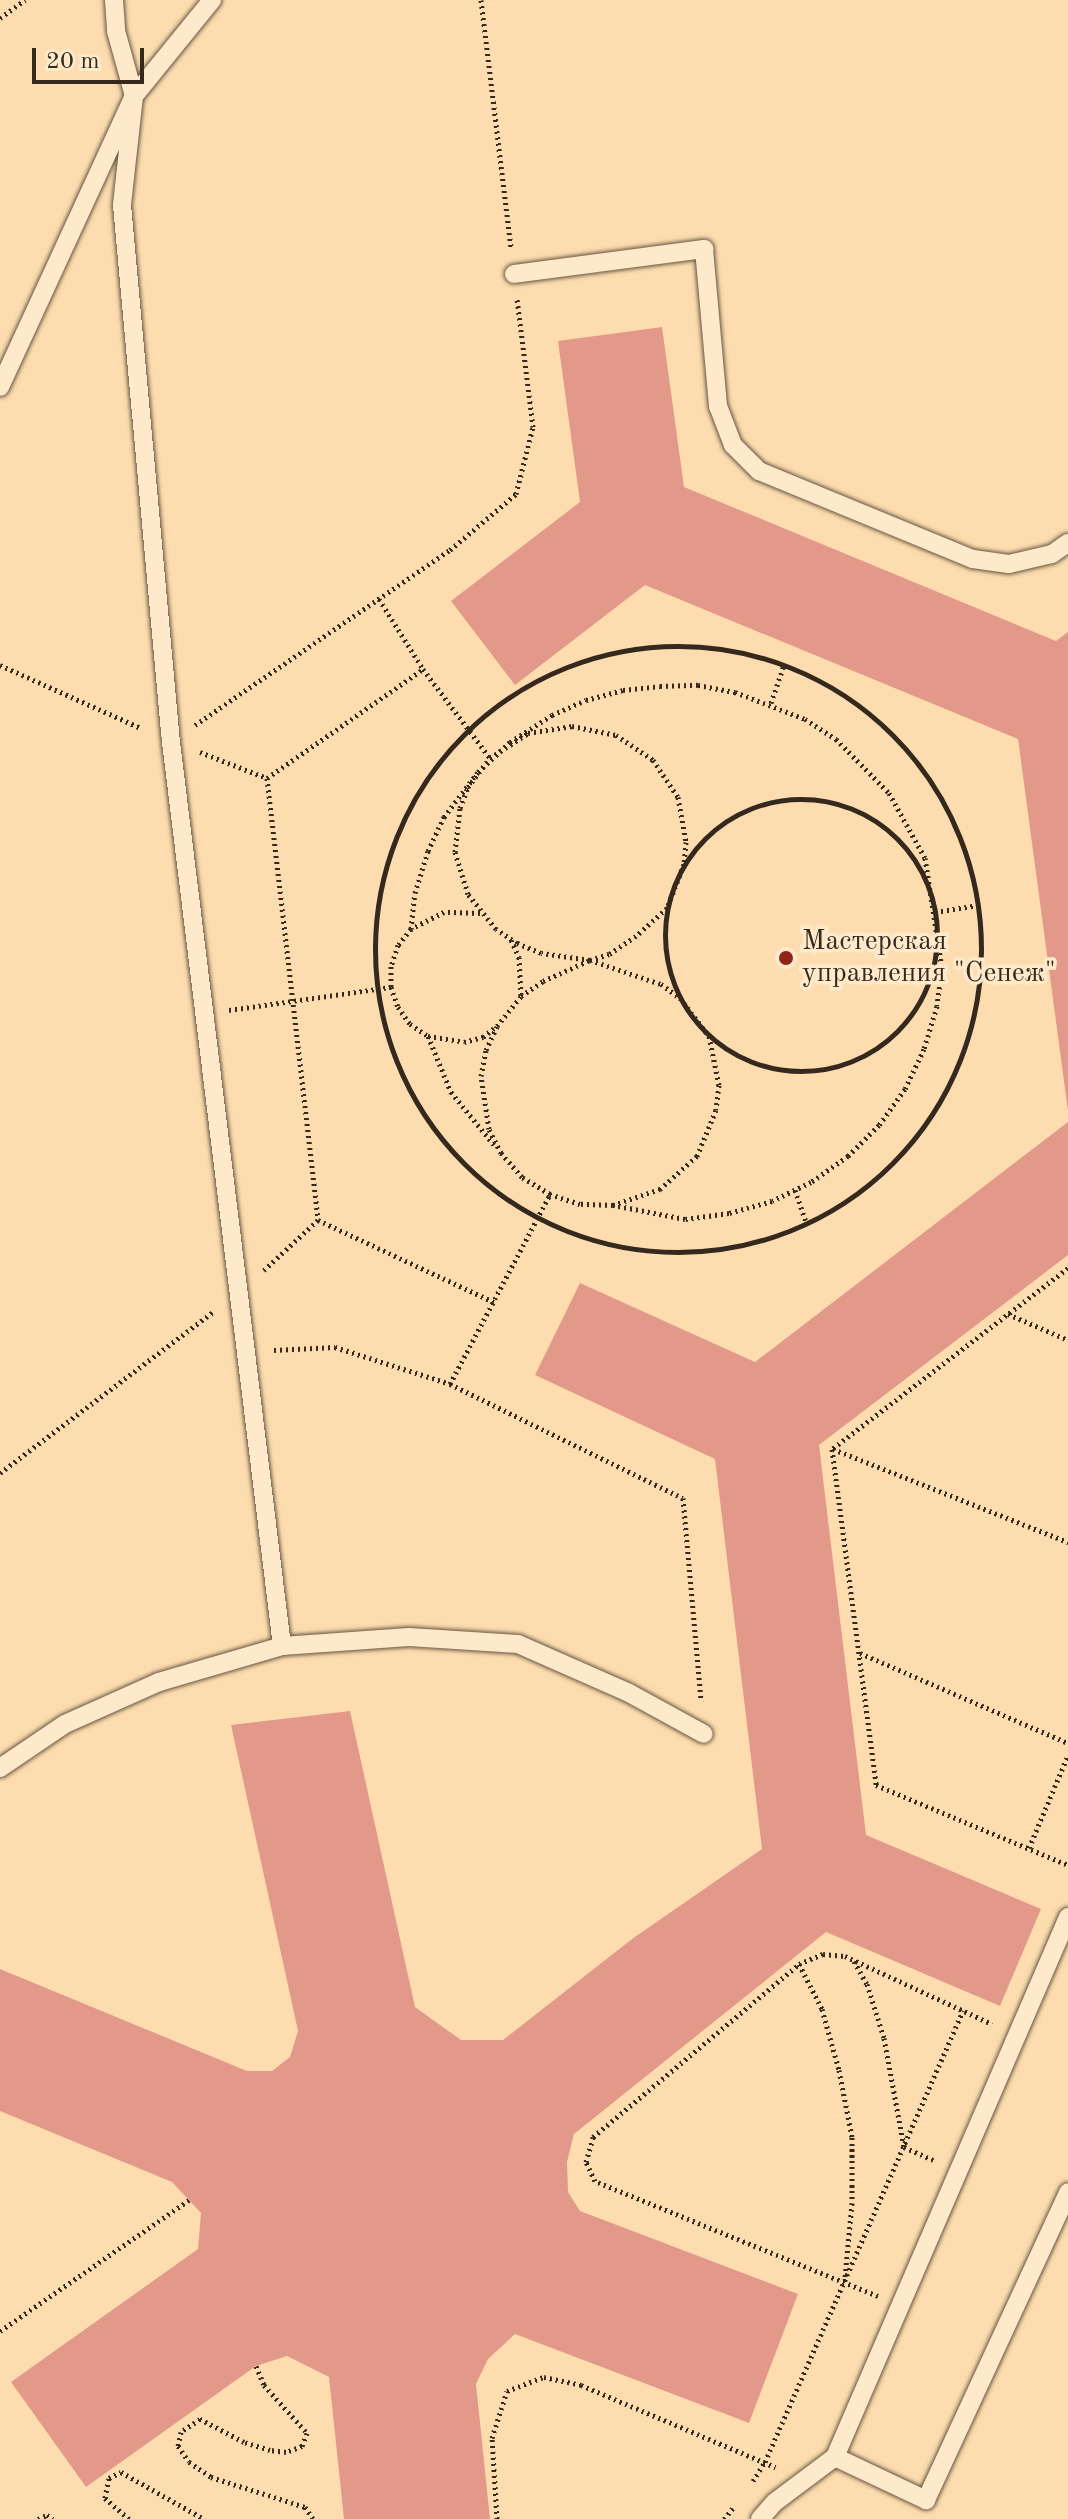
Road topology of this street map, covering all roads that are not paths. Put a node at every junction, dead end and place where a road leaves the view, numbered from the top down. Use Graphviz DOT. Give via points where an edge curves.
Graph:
graph roads {
  1 [pos="114,0"];
  2 [pos="212,0"];
  3 [pos="134,96"];
  4 [pos="514,274"];
  5 [pos="0,387"];
  6 [pos="1068,543"];
  7 [pos="282,1646"];
  8 [pos="704,1734"];
  9 [pos="0,1768"];
  10 [pos="1068,1917"];
  11 [pos="1068,2192"];
  12 [pos="835,2457"];
  13 [pos="760,2519"];
  1 -- 3 [label="lane" via="116,31"];
  2 -- 3 [label="lane"];
  3 -- 5 [label="lane"];
  3 -- 7 [label="lane" via="122,205 171,742"];
  4 -- 6 [label="lane" via="704,249 718,406 733,445 759,471 973,559 1009,564 1052,554"];
  7 -- 8 [label="lane" via="409,1637 518,1644 629,1693"];
  7 -- 9 [label="lane" via="159,1682 65,1724"];
  10 -- 12 [label="lane"];
  11 -- 12 [label="lane" via="926,2500"];
  12 -- 13 [label="lane"];
}
